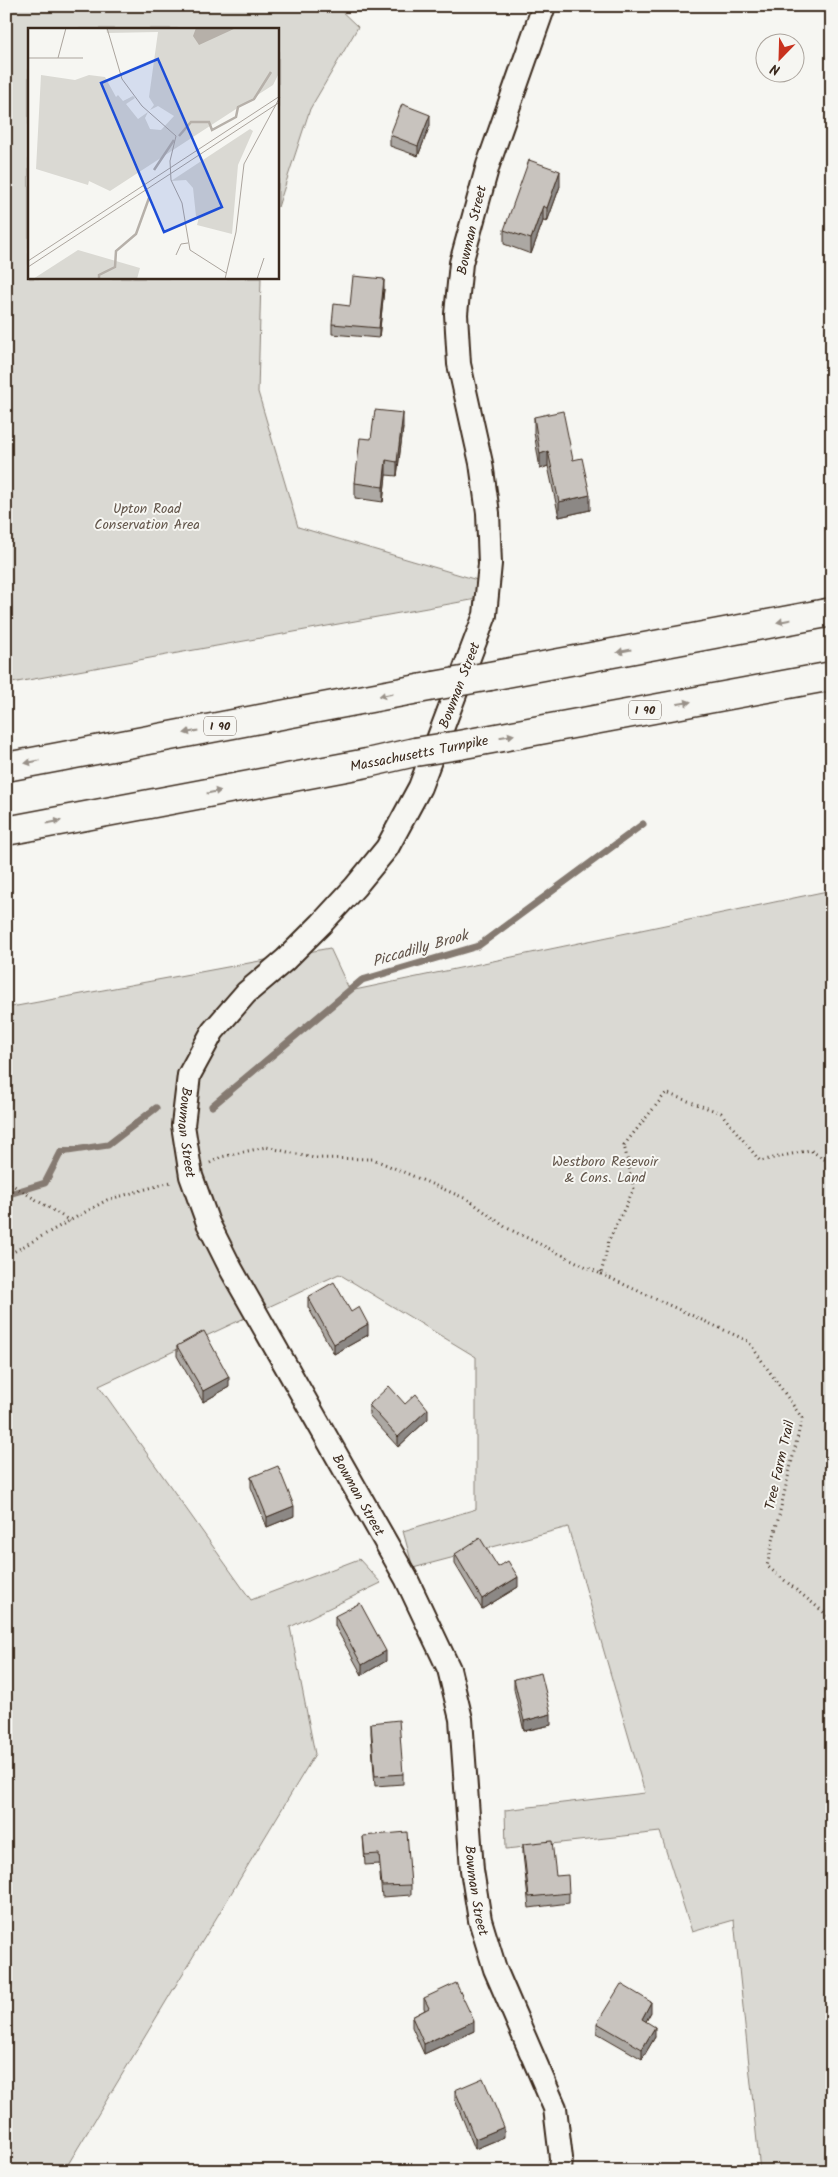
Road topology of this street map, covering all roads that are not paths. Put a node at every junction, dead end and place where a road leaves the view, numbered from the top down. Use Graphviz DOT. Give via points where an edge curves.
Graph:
graph roads {
  1 [pos="544,6"];
  2 [pos="832,612"];
  3 [pos="832,676"];
  4 [pos="6,767"];
  5 [pos="6,830"];
  6 [pos="560,2171"];
  1 -- 6 [label="street, Bowman Street" via="473,214 461,263 456,314 459,364 481,463 488,514 490,564 485,615 420,787 387,848 321,924 246,993 213,1031 189,1075 184,1125 191,1176 208,1224 401,1569 449,1669 461,1719 472,1870 480,1920 498,1977 555,2108"];
  2 -- 4 [label="highway, I 90, one-way, bridge"];
  5 -- 3 [label="highway, Massachusetts Turnpike / I 90, one-way, bridge"];
}
